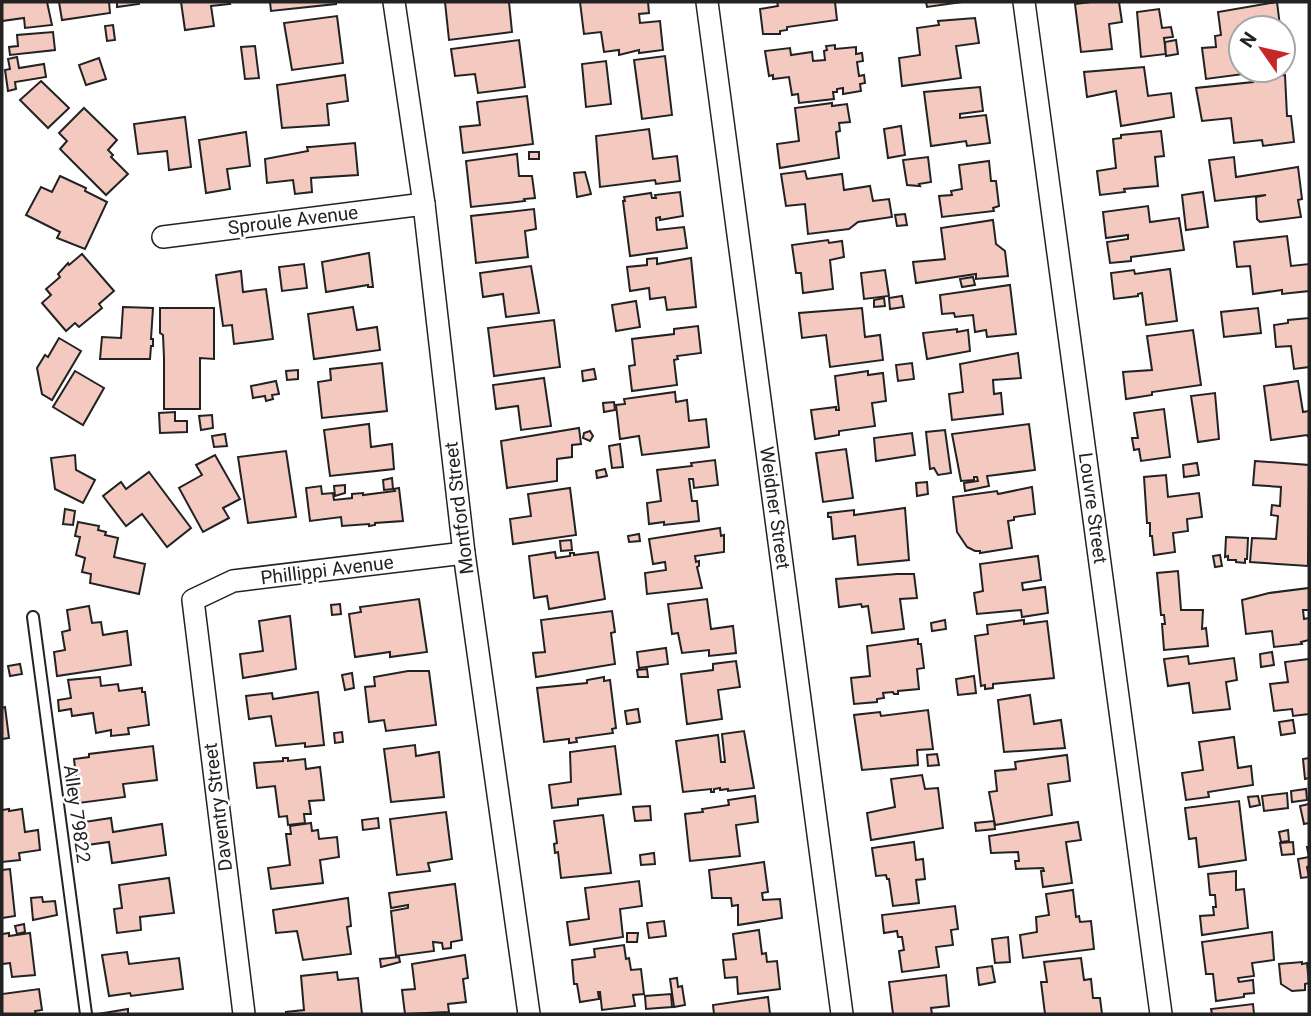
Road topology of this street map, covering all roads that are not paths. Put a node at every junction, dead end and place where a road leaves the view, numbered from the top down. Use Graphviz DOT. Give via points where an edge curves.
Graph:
graph roads {
  1 [pos="394,2"];
  2 [pos="707,2"];
  3 [pos="1024,2"];
  4 [pos="424,204"];
  5 [pos="163,237"];
  6 [pos="464,553"];
  7 [pos="193,600"];
  8 [pos="33,617"];
  9 [pos="86,1014"];
  10 [pos="243,1014"];
  11 [pos="529,1014"];
  12 [pos="842,1014"];
  13 [pos="1161,1014"];
  1 -- 4 [label="street, Montford Street"];
  2 -- 12 [label="street, Weidner Street"];
  3 -- 13 [label="street, Louvre Street"];
  4 -- 5 [label="street, Sproule Avenue"];
  4 -- 6 [label="street, Montford Street"];
  6 -- 7 [label="street, Phillippi Avenue" via="233,581"];
  6 -- 11 [label="street, Montford Street"];
  7 -- 10 [label="street, Daventry Street"];
  8 -- 9 [label="lane, Alley 79822"];
}
